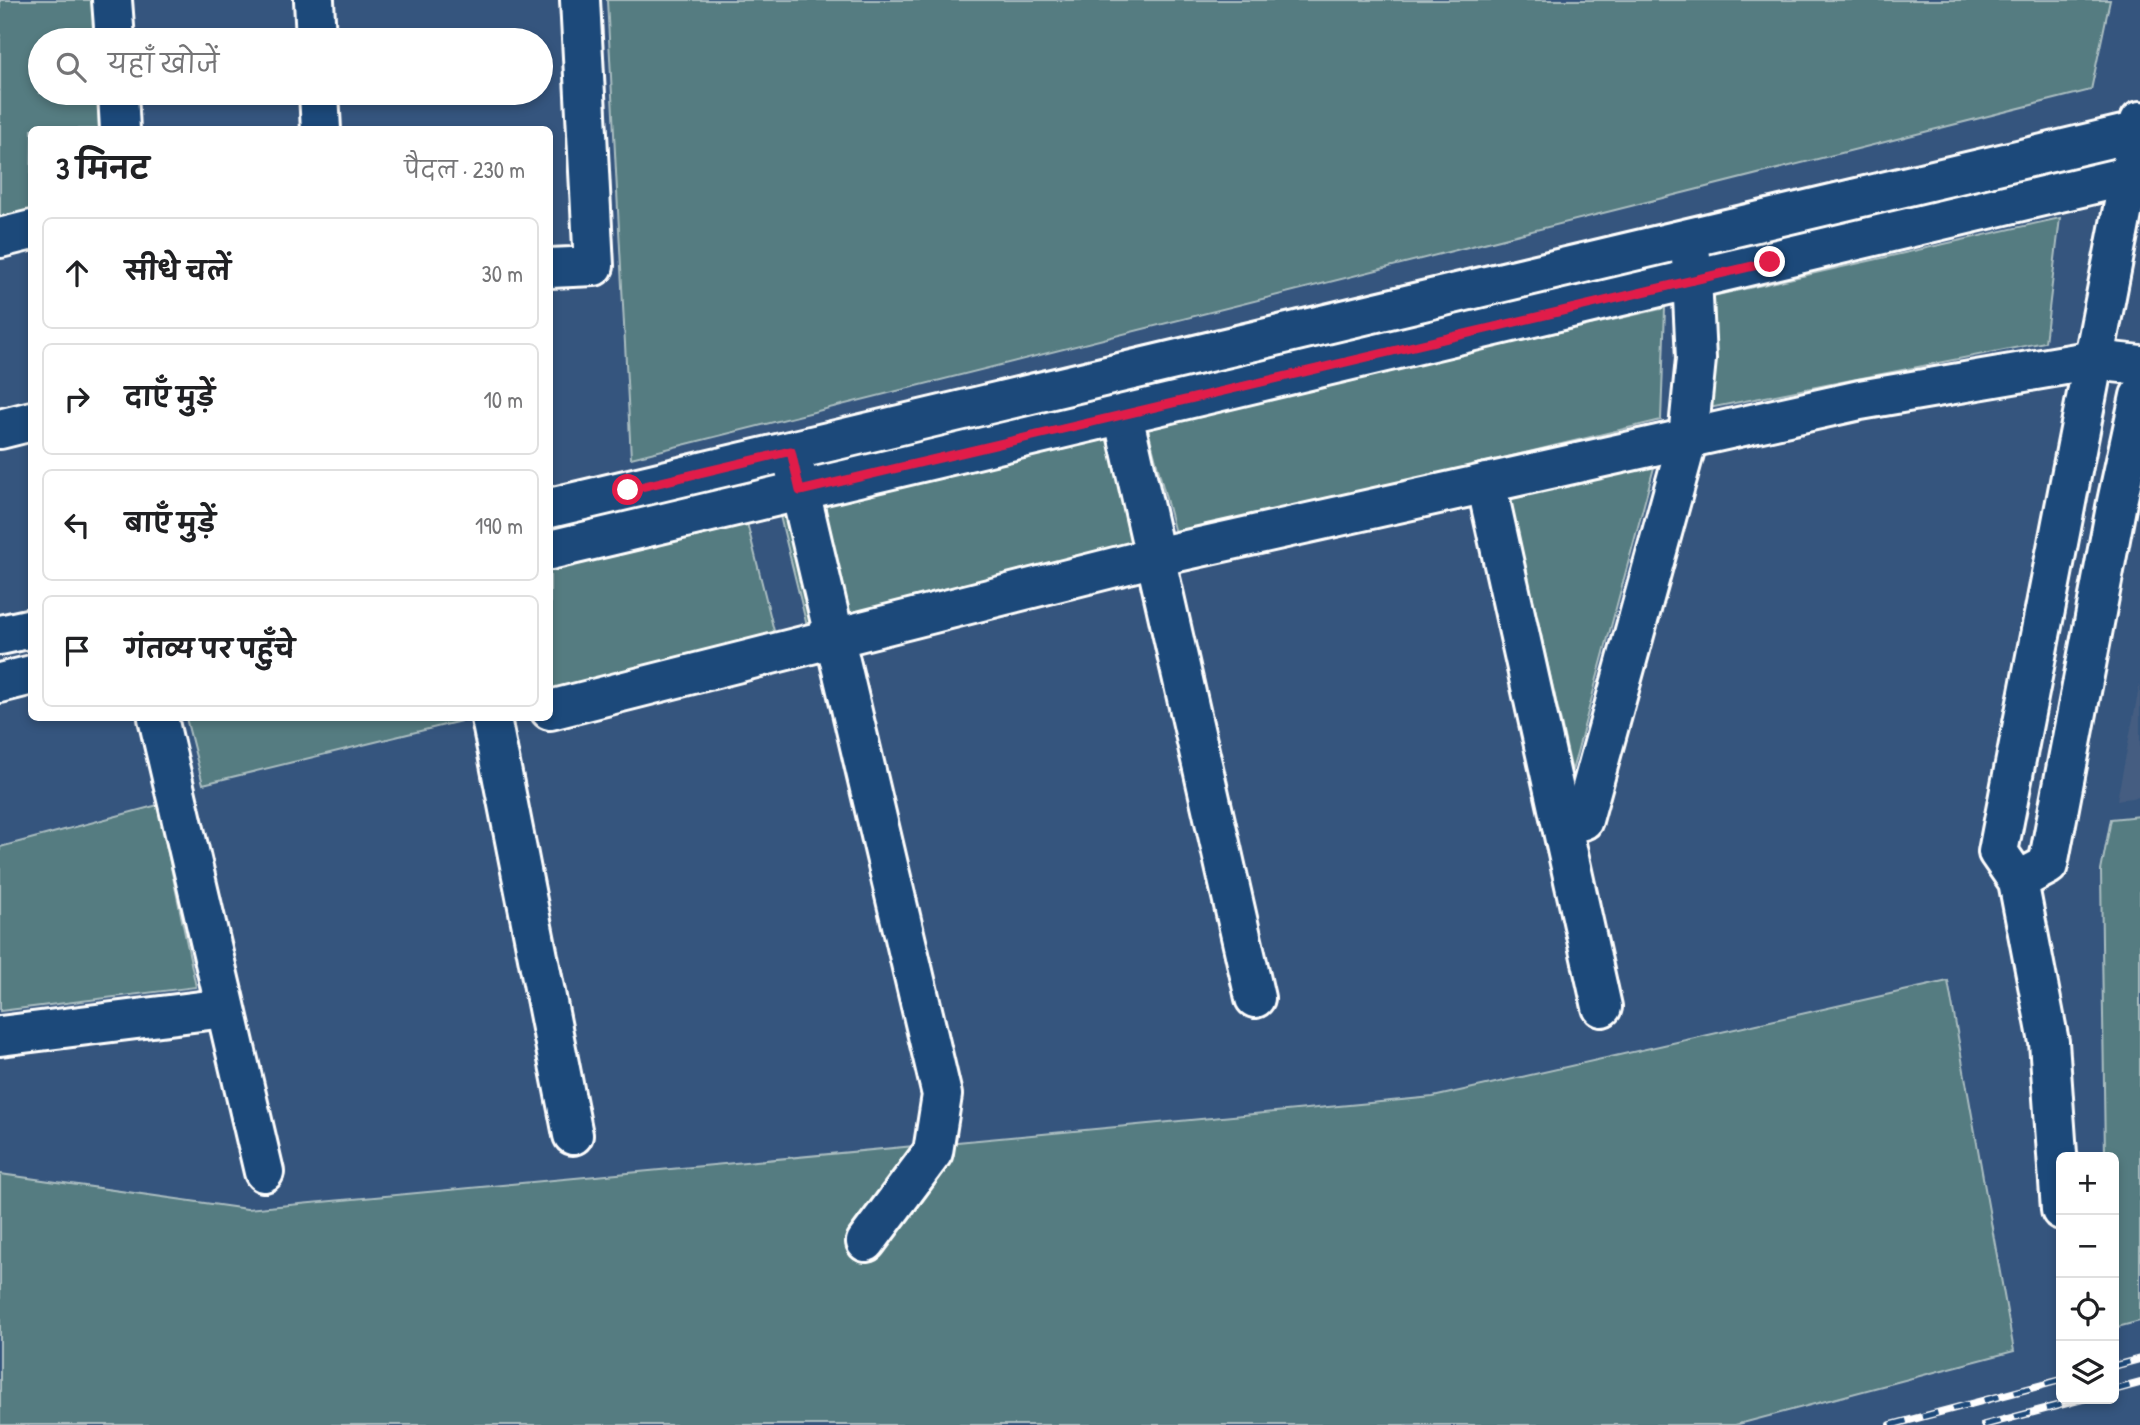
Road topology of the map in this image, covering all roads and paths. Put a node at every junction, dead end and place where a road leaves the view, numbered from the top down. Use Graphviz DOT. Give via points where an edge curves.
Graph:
graph roads {
  1 [pos="112,0"];
  2 [pos="314,0"];
  3 [pos="580,0"];
  4 [pos="114,28"];
  5 [pos="315,28"];
  6 [pos="119,105"];
  7 [pos="320,105"];
  8 [pos="120,126"];
  9 [pos="321,126"];
  10 [pos="2139,127"];
  11 [pos="2135,175"];
  12 [pos="28,231"];
  13 [pos="1690,237"];
  14 [pos="0,238"];
  15 [pos="553,268"];
  16 [pos="1692,280"];
  17 [pos="2094,360"];
  18 [pos="2140,365"];
  19 [pos="2140,396"];
  20 [pos="1123,415"];
  21 [pos="28,422"];
  22 [pos="0,429"];
  23 [pos="1688,438"];
  24 [pos="791,451"];
  25 [pos="1486,483"];
  26 [pos="800,491"];
  27 [pos="553,507"];
  28 [pos="553,549"];
  29 [pos="1155,557"];
  30 [pos="28,629"];
  31 [pos="0,635"];
  32 [pos="835,638"];
  33 [pos="28,676"];
  34 [pos="0,682"];
  35 [pos="553,709"];
  36 [pos="159,721"];
  37 [pos="501,721"];
  38 [pos="1562,826"];
  39 [pos="2018,881"];
  40 [pos="1255,998"];
  41 [pos="1602,1007"];
  42 [pos="225,1008"];
  43 [pos="0,1036"];
  44 [pos="573,1135"];
  45 [pos="2057,1152"];
  46 [pos="264,1172"];
  47 [pos="866,1242"];
  1 -- 4 [label="street"];
  2 -- 5 [label="street"];
  3 -- 15 [label="street" via="594,266"];
  6 -- 8 [label="street"];
  7 -- 9 [label="street"];
  10 -- 11 [label="street"];
  10 -- 13 [label="street"];
  11 -- 16 [label="street"];
  11 -- 17 [label="street"];
  12 -- 14 [label="street"];
  13 -- 16 [label="street"];
  13 -- 24 [label="street"];
  16 -- 20 [label="street"];
  16 -- 23 [label="street" via="1696,359"];
  17 -- 18 [label="street"];
  17 -- 23 [label="street" via="1860,400"];
  17 -- 39 [label="street" via="1998,852"];
  19 -- 39 [label="street" via="2048,865"];
  20 -- 26 [label="street"];
  20 -- 29 [label="street"];
  21 -- 22 [label="street"];
  23 -- 25 [label="street"];
  23 -- 38 [label="street" via="1583,820"];
  24 -- 26 [label="street"];
  24 -- 27 [label="street"];
  25 -- 29 [label="street"];
  25 -- 38 [label="street"];
  26 -- 28 [label="street"];
  26 -- 32 [label="street"];
  29 -- 32 [label="street"];
  29 -- 40 [label="street"];
  30 -- 31 [label="street"];
  32 -- 35 [label="street"];
  32 -- 47 [label="street" via="942,1095 933,1152"];
  33 -- 34 [label="street"];
  36 -- 42 [label="street"];
  37 -- 44 [label="street"];
  38 -- 41 [label="street"];
  39 -- 45 [label="street" via="2049,1042"];
  42 -- 43 [label="street"];
  42 -- 46 [label="street"];
}
